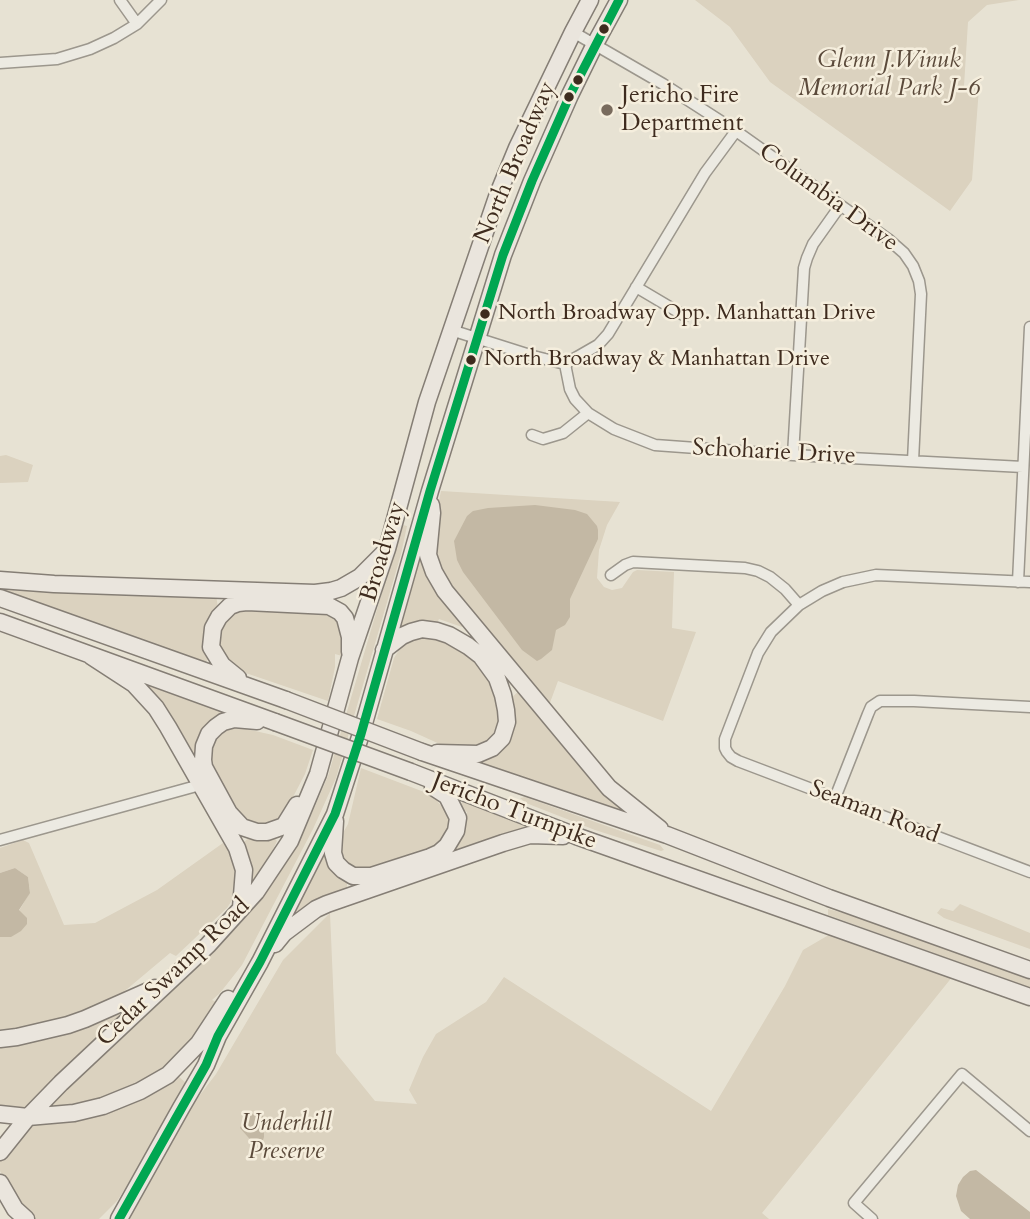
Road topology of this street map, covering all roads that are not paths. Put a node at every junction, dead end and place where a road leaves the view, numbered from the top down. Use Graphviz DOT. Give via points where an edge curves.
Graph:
graph roads {
  1 [pos="120,0"];
  2 [pos="161,0"];
  3 [pos="590,0"];
  4 [pos="619,0"];
  5 [pos="137,24"];
  6 [pos="573,32"];
  7 [pos="594,44"];
  8 [pos="0,63"];
  9 [pos="736,131"];
  10 [pos="840,206"];
  11 [pos="636,287"];
  12 [pos="685,316"];
  13 [pos="1030,327"];
  14 [pos="451,330"];
  15 [pos="477,338"];
  16 [pos="565,363"];
  17 [pos="588,413"];
  18 [pos="532,435"];
  19 [pos="793,455"];
  20 [pos="912,461"];
  21 [pos="1023,467"];
  22 [pos="430,491"];
  23 [pos="387,550"];
  24 [pos="611,575"];
  25 [pos="0,580"];
  26 [pos="1018,582"];
  27 [pos="1030,582"];
  28 [pos="0,598"];
  29 [pos="799,605"];
  30 [pos="0,622"];
  31 [pos="384,650"];
  32 [pos="91,656"];
  33 [pos="350,658"];
  34 [pos="248,687"];
  35 [pos="1030,707"];
  36 [pos="275,722"];
  37 [pos="361,734"];
  38 [pos="422,752"];
  39 [pos="411,772"];
  40 [pos="318,774"];
  41 [pos="200,785"];
  42 [pos="835,798"];
  43 [pos="335,814"];
  44 [pos="667,835"];
  45 [pos="576,836"];
  46 [pos="0,840"];
  47 [pos="754,869"];
  48 [pos="1030,872"];
  49 [pos="743,895"];
  50 [pos="241,908"];
  51 [pos="260,962"];
  52 [pos="1030,970"];
  53 [pos="167,982"];
  54 [pos="1030,997"];
  55 [pos="0,1039"];
  56 [pos="0,1114"];
  57 [pos="28,1117"];
  58 [pos="1030,1131"];
  59 [pos="0,1152"];
  60 [pos="0,1183"];
  61 [pos="118,1218"];
  62 [pos="26,1219"];
  63 [pos="872,1219"];
  1 -- 5 [label="street"];
  2 -- 5 [label="street"];
  3 -- 6 [label="main road, North Broadway"];
  4 -- 7 [label="main road, North Broadway"];
  5 -- 8 [label="street" via="90,49 57,59"];
  6 -- 7 [label="street, Columbia Drive"];
  6 -- 14 [label="main road, North Broadway" via="517,148"];
  7 -- 9 [label="street, Columbia Drive"];
  7 -- 15 [label="main road, North Broadway" via="530,187"];
  9 -- 10 [label="street, Columbia Drive"];
  9 -- 11 [label="street"];
  10 -- 19 [label="street" via="813,244 804,268"];
  10 -- 20 [label="street, Columbia Drive" via="904,253 919,281"];
  11 -- 12 [label="street"];
  11 -- 16 [label="street" via="598,345"];
  13 -- 21 [label="street"];
  14 -- 15 [label="street"];
  14 -- 23 [label="main road, Broadway"];
  15 -- 16 [label="street"];
  15 -- 22 [label="main road, North Broadway"];
  16 -- 17 [label="street, Schoharie Drive" via="570,389"];
  17 -- 18 [label="street" via="563,433 543,439"];
  17 -- 19 [label="street, Schoharie Drive" via="614,429 655,444"];
  19 -- 20 [label="street, Schoharie Drive"];
  20 -- 21 [label="street, Schoharie Drive"];
  21 -- 26 [label="street"];
  22 -- 31 [label="main road, North Broadway"];
  22 -- 44 [label="main road" via="428,555 445,591 610,788"];
  23 -- 25 [label="main road" via="360,577 341,588 316,593"];
  23 -- 33 [label="main road, Broadway"];
  24 -- 29 [label="street" via="633,562 745,568 770,577"];
  26 -- 27 [label="street"];
  26 -- 29 [label="street" via="876,575 822,590"];
  28 -- 34 [label="main road, Jericho Turnpike"];
  29 -- 42 [label="street, Seaman Road" via="771,632 758,653 725,745 731,757"];
  30 -- 32 [label="main road, Jericho Turnpike"];
  31 -- 37 [label="main road, North Broadway"];
  31 -- 38 [label="main road" via="402,636 422,629 437,631 481,656 497,678 507,722 502,738 492,748 478,754"];
  32 -- 36 [label="main road, Jericho Turnpike"];
  32 -- 41 [label="main road" via="134,684 156,708"];
  33 -- 34 [label="main road" via="345,618 329,606 238,603 219,617 212,648 222,665"];
  33 -- 40 [label="main road, Broadway"];
  34 -- 38 [label="main road, Jericho Turnpike, bridge"];
  35 -- 42 [label="street" via="880,701 867,714"];
  36 -- 39 [label="main road, Jericho Turnpike, bridge"];
  36 -- 40 [label="main road" via="234,719 209,734 204,767 234,820 257,832 284,826"];
  37 -- 43 [label="main road, Cedar Swamp Road"];
  37 -- 57 [label="main road" via="256,948 199,1043 168,1074 123,1099 74,1113"];
  38 -- 44 [label="main road, Jericho Turnpike"];
  39 -- 43 [label="main road" via="447,796 458,818 456,831 439,853 371,876 353,876 336,863 333,853"];
  39 -- 45 [label="main road, Jericho Turnpike"];
  40 -- 50 [label="main road, Cedar Swamp Road" via="290,841"];
  41 -- 46 [label="street"];
  41 -- 50 [label="main road" via="241,859"];
  42 -- 48 [label="street, Seaman Road"];
  43 -- 51 [label="main road, Cedar Swamp Road"];
  44 -- 47 [label="main road, Jericho Turnpike"];
  45 -- 49 [label="main road, Jericho Turnpike"];
  45 -- 51 [label="main road" via="530,835 327,904 284,933"];
  47 -- 49 [label="main road"];
  47 -- 52 [label="main road, Jericho Turnpike"];
  49 -- 54 [label="main road, Jericho Turnpike"];
  50 -- 53 [label="main road, Cedar Swamp Road"];
  51 -- 61 [label="main road, Cedar Swamp Road"];
  53 -- 55 [label="main road" via="68,1025"];
  53 -- 57 [label="main road, Cedar Swamp Road"];
  56 -- 57 [label="main road"];
  57 -- 59 [label="main road, Cedar Swamp Road"];
  58 -- 63 [label="street" via="962,1074 853,1203"];
  60 -- 62 [label="main road"];
}
